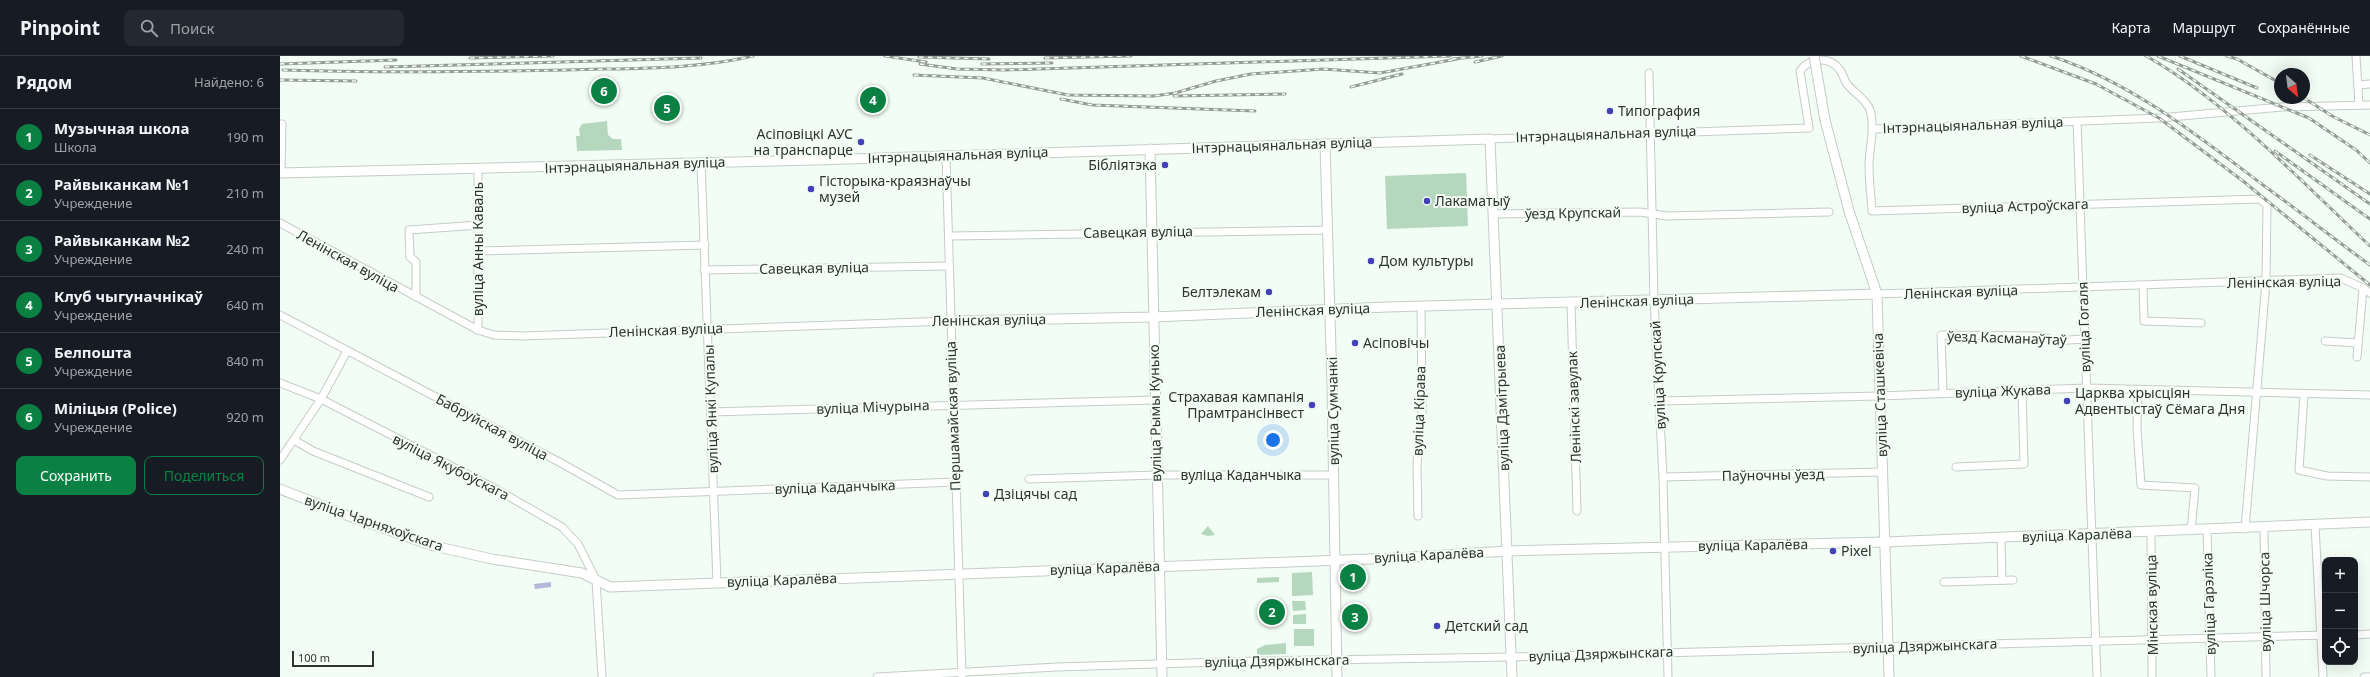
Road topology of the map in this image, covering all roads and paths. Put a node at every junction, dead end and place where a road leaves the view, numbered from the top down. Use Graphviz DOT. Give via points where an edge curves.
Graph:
graph roads {
  1 [pos="1814,56"];
  2 [pos="2356,56"];
  3 [pos="1649,73"];
  4 [pos="2358,84"];
  5 [pos="2370,84"];
  6 [pos="2370,105"];
  7 [pos="2359,106"];
  8 [pos="2077,121"];
  9 [pos="280,124"];
  10 [pos="1873,129"];
  11 [pos="1651,133"];
  12 [pos="1490,139"];
  13 [pos="1325,144"];
  14 [pos="1150,149"];
  15 [pos="946,155"];
  16 [pos="701,163"];
  17 [pos="478,169"];
  18 [pos="280,173"];
  19 [pos="2080,204"];
  20 [pos="1829,212"];
  21 [pos="1494,214"];
  22 [pos="1651,214"];
  23 [pos="280,224"];
  24 [pos="479,225"];
  25 [pos="1328,230"];
  26 [pos="1152,232"];
  27 [pos="948,236"];
  28 [pos="705,245"];
  29 [pos="480,251"];
  30 [pos="948,266"];
  31 [pos="704,270"];
  32 [pos="2266,282"];
  33 [pos="2143,286"];
  34 [pos="2083,288"];
  35 [pos="2363,288"];
  36 [pos="2370,293"];
  37 [pos="1877,294"];
  38 [pos="416,297"];
  39 [pos="1654,300"];
  40 [pos="1571,303"];
  41 [pos="1498,304"];
  42 [pos="1420,306"];
  43 [pos="1330,309"];
  44 [pos="280,315"];
  45 [pos="1153,317"];
  46 [pos="949,321"];
  47 [pos="2200,323"];
  48 [pos="708,328"];
  49 [pos="478,330"];
  50 [pos="2084,340"];
  51 [pos="2325,341"];
  52 [pos="2358,344"];
  53 [pos="347,351"];
  54 [pos="2357,357"];
  55 [pos="280,383"];
  56 [pos="2086,388"];
  57 [pos="2138,390"];
  58 [pos="2022,391"];
  59 [pos="2257,393"];
  60 [pos="1942,394"];
  61 [pos="2304,394"];
  62 [pos="2370,395"];
  63 [pos="1880,396"];
  64 [pos="321,400"];
  65 [pos="1155,400"];
  66 [pos="1659,401"];
  67 [pos="953,404"];
  68 [pos="710,412"];
  69 [pos="294,440"];
  70 [pos="280,460"];
  71 [pos="1956,467"];
  72 [pos="1882,472"];
  73 [pos="1157,475"];
  74 [pos="1334,475"];
  75 [pos="1663,477"];
  76 [pos="2370,477"];
  77 [pos="1029,479"];
  78 [pos="956,482"];
  79 [pos="280,489"];
  80 [pos="714,491"];
  81 [pos="429,497"];
  82 [pos="1577,511"];
  83 [pos="1418,516"];
  84 [pos="2370,522"];
  85 [pos="2315,525"];
  86 [pos="2264,528"];
  87 [pos="2245,529"];
  88 [pos="2207,530"];
  89 [pos="2192,531"];
  90 [pos="2151,532"];
  91 [pos="2092,534"];
  92 [pos="2001,538"];
  93 [pos="1885,542"];
  94 [pos="1663,548"];
  95 [pos="1508,550"];
  96 [pos="492,559"];
  97 [pos="1335,559"];
  98 [pos="1159,566"];
  99 [pos="960,574"];
  100 [pos="596,580"];
  101 [pos="2002,580"];
  102 [pos="2013,580"];
  103 [pos="1944,582"];
  104 [pos="717,583"];
  105 [pos="2323,629"];
  106 [pos="2358,634"];
  107 [pos="2370,634"];
  108 [pos="2265,635"];
  109 [pos="2322,635"];
  110 [pos="2210,636"];
  111 [pos="2153,639"];
  112 [pos="2096,640"];
  113 [pos="1889,647"];
  114 [pos="1667,653"];
  115 [pos="1512,657"];
  116 [pos="1337,659"];
  117 [pos="1161,664"];
  118 [pos="2323,665"];
  119 [pos="962,675"];
  120 [pos="602,677"];
  121 [pos="877,677"];
  122 [pos="1162,677"];
  123 [pos="1337,677"];
  124 [pos="1512,677"];
  125 [pos="1668,677"];
  126 [pos="1889,677"];
  127 [pos="2097,677"];
  128 [pos="2152,677"];
  129 [pos="2211,677"];
  130 [pos="2266,677"];
  131 [pos="2323,677"];
  132 [pos="2364,677"];
  133 [pos="2370,677"];
  1 -- 37 [label="street, вуліца Сташкевіча, bridge" via="1825,120 1845,197"];
  2 -- 4 [label="street"];
  3 -- 11 [label="street, вуліца Крупскай"];
  4 -- 5 [label="street"];
  4 -- 7 [label="street"];
  6 -- 7 [label="street, Інтэрнацыянальная вуліца"];
  7 -- 8 [label="street, Інтэрнацыянальная вуліца" via="2282,107"];
  8 -- 10 [label="street, Інтэрнацыянальная вуліца"];
  8 -- 19 [label="street, вуліца Гогаля"];
  9 -- 18 [label="street"];
  10 -- 11 [label="street, Інтэрнацыянальная вуліца" via="1871,112 1865,102 1846,83 1836,65 1823,59 1812,60 1800,71 1809,128"];
  10 -- 19 [label="street, вуліца Астроўскага" via="1869,165 1872,211"];
  11 -- 12 [label="street, Інтэрнацыянальная вуліца"];
  11 -- 22 [label="street, вуліца Крупскай"];
  12 -- 13 [label="street, Інтэрнацыянальная вуліца"];
  12 -- 21 [label="street, вуліца Дзмітрыева"];
  13 -- 14 [label="street, Інтэрнацыянальная вуліца"];
  13 -- 25 [label="street, вуліца Сумчанкі"];
  14 -- 15 [label="street, Інтэрнацыянальная вуліца"];
  14 -- 26 [label="street, вуліца Рымы Кунько"];
  15 -- 16 [label="street, Інтэрнацыянальная вуліца"];
  15 -- 27 [label="street, Першамайская вуліца"];
  16 -- 17 [label="street, Інтэрнацыянальная вуліца"];
  16 -- 28 [label="street, вуліца Янкі Купалы"];
  17 -- 18 [label="street, Інтэрнацыянальная вуліца"];
  17 -- 24 [label="street, вуліца Анны Каваль"];
  19 -- 32 [label="street, вуліца Астроўскага" via="2260,200 2267,205"];
  19 -- 34 [label="street, вуліца Гогаля"];
  20 -- 22 [label="street" via="1667,216"];
  21 -- 22 [label="street, ўезд Крупскай"];
  21 -- 41 [label="street, вуліца Дзмітрыева"];
  22 -- 39 [label="street, вуліца Крупскай"];
  23 -- 38 [label="street, Ленінская вуліца"];
  24 -- 29 [label="street, вуліца Анны Каваль"];
  24 -- 38 [label="street" via="409,230 410,257 416,262"];
  25 -- 26 [label="street, Савецкая вуліца"];
  25 -- 43 [label="street, вуліца Сумчанкі"];
  26 -- 27 [label="street, Савецкая вуліца"];
  26 -- 45 [label="street, вуліца Рымы Кунько"];
  27 -- 30 [label="street, Першамайская вуліца"];
  28 -- 29 [label="street"];
  28 -- 31 [label="street, вуліца Янкі Купалы"];
  29 -- 49 [label="street, вуліца Анны Каваль"];
  30 -- 31 [label="street, Савецкая вуліца"];
  30 -- 46 [label="street, Першамайская вуліца"];
  31 -- 48 [label="street, вуліца Янкі Купалы"];
  32 -- 33 [label="street, Ленінская вуліца"];
  32 -- 35 [label="street, Ленінская вуліца" via="2341,278"];
  32 -- 59 [label="street"];
  33 -- 34 [label="street, Ленінская вуліца"];
  33 -- 47 [label="street" via="2144,321"];
  34 -- 37 [label="street, Ленінская вуліца"];
  34 -- 50 [label="street, вуліца Гогаля"];
  35 -- 36 [label="street, Ленінская вуліца"];
  35 -- 52 [label="street"];
  37 -- 39 [label="street, Ленінская вуліца"];
  37 -- 63 [label="street, вуліца Сташкевіча"];
  38 -- 49 [label="street, Ленінская вуліца"];
  39 -- 40 [label="street, Ленінская вуліца"];
  39 -- 66 [label="street, вуліца Крупскай"];
  40 -- 41 [label="street, Ленінская вуліца"];
  40 -- 82 [label="street, Ленінскі завулак"];
  41 -- 42 [label="street, Ленінская вуліца"];
  41 -- 95 [label="street, вуліца Дзмітрыева"];
  42 -- 43 [label="street, Ленінская вуліца"];
  42 -- 83 [label="street, вуліца Кірава" via="1422,410 1417,464"];
  43 -- 45 [label="street, Ленінская вуліца"];
  43 -- 74 [label="street, вуліца Сумчанкі"];
  44 -- 53 [label="street, Бабруйская вуліца"];
  45 -- 46 [label="street, Ленінская вуліца"];
  45 -- 65 [label="street, вуліца Рымы Кунько"];
  46 -- 48 [label="street, Ленінская вуліца"];
  46 -- 67 [label="street, Першамайская вуліца"];
  48 -- 49 [label="street, Ленінская вуліца" via="523,336 494,335"];
  48 -- 68 [label="street, вуліца Янкі Купалы"];
  50 -- 56 [label="street, вуліца Гогаля"];
  50 -- 60 [label="street, ўезд Касманаўтаў" via="2054,341 2042,336 1941,335"];
  51 -- 52 [label="street"];
  52 -- 54 [label="street"];
  53 -- 64 [label="street"];
  53 -- 80 [label="street, Бабруйская вуліца" via="618,495"];
  55 -- 64 [label="street, вуліца Якубоўскага"];
  56 -- 57 [label="street, вуліца Жукава"];
  56 -- 58 [label="street, вуліца Жукава"];
  56 -- 91 [label="street, вуліца Гогаля"];
  57 -- 59 [label="street, вуліца Жукава"];
  57 -- 89 [label="street" via="2137,429 2141,485 2195,488"];
  58 -- 60 [label="street, вуліца Жукава"];
  58 -- 71 [label="street" via="2024,464"];
  59 -- 61 [label="street, вуліца Жукава"];
  59 -- 87 [label="street"];
  60 -- 63 [label="street, вуліца Жукава"];
  61 -- 62 [label="street, вуліца Жукава"];
  61 -- 76 [label="street" via="2298,470 2328,476"];
  63 -- 66 [label="street, вуліца Жукава"];
  63 -- 72 [label="street, вуліца Сташкевіча"];
  64 -- 69 [label="street"];
  64 -- 100 [label="street, вуліца Якубоўскага" via="494,488 562,527 578,544"];
  65 -- 67 [label="street, вуліца Мічурына"];
  65 -- 73 [label="street, вуліца Рымы Кунько"];
  66 -- 75 [label="street, вуліца Крупскай"];
  67 -- 68 [label="street, вуліца Мічурына"];
  67 -- 78 [label="street, Першамайская вуліца"];
  68 -- 80 [label="street, вуліца Янкі Купалы"];
  69 -- 70 [label="street"];
  69 -- 81 [label="street" via="312,451"];
  72 -- 75 [label="street, Паўночны ўезд"];
  72 -- 93 [label="street, вуліца Сташкевіча"];
  73 -- 74 [label="street, вуліца Каданчыка"];
  73 -- 77 [label="street, вуліца Каданчыка"];
  73 -- 98 [label="street, вуліца Рымы Кунько"];
  74 -- 97 [label="street, вуліца Сумчанкі"];
  75 -- 94 [label="street, вуліца Крупскай"];
  78 -- 80 [label="street, вуліца Каданчыка"];
  78 -- 99 [label="street, Першамайская вуліца"];
  79 -- 96 [label="street, вуліца Чарняхоўскага" via="434,546"];
  80 -- 104 [label="street, вуліца Янкі Купалы"];
  84 -- 85 [label="street, вуліца Каралёва"];
  85 -- 86 [label="street, вуліца Каралёва"];
  85 -- 105 [label="street"];
  86 -- 87 [label="street, вуліца Каралёва"];
  86 -- 108 [label="street, вуліца Шчорса"];
  87 -- 88 [label="street, вуліца Каралёва"];
  88 -- 89 [label="street, вуліца Каралёва"];
  88 -- 110 [label="street, вуліца Гарэліка"];
  89 -- 90 [label="street, вуліца Каралёва"];
  90 -- 91 [label="street, вуліца Каралёва"];
  90 -- 111 [label="street, Мінская вуліца"];
  91 -- 92 [label="street, вуліца Каралёва"];
  91 -- 112 [label="street, вуліца Гогаля"];
  92 -- 93 [label="street, вуліца Каралёва"];
  92 -- 101 [label="street"];
  93 -- 94 [label="street, вуліца Каралёва"];
  93 -- 113 [label="street, вуліца Сташкевіча"];
  94 -- 95 [label="street, вуліца Каралёва"];
  94 -- 114 [label="street, вуліца Крупскай"];
  95 -- 97 [label="street, вуліца Каралёва"];
  95 -- 115 [label="street, вуліца Дзмітрыева"];
  96 -- 100 [label="street, вуліца Каралёва" via="582,573"];
  97 -- 98 [label="street, вуліца Каралёва"];
  97 -- 116 [label="street, вуліца Сумчанкі"];
  98 -- 99 [label="street, вуліца Каралёва"];
  98 -- 117 [label="street, вуліца Рымы Кунько"];
  99 -- 104 [label="street, вуліца Каралёва"];
  99 -- 119 [label="street, Першамайская вуліца"];
  100 -- 104 [label="street, вуліца Каралёва" via="610,587"];
  100 -- 120 [label="street"];
  101 -- 102 [label="street"];
  101 -- 103 [label="street"];
  106 -- 107 [label="street"];
  108 -- 109 [label="street, вуліца Дзяржынскага"];
  108 -- 110 [label="street, вуліца Дзяржынскага"];
  108 -- 130 [label="street, вуліца Шчорса"];
  110 -- 111 [label="street, вуліца Дзяржынскага"];
  110 -- 129 [label="street, вуліца Гарэліка"];
  111 -- 112 [label="street, вуліца Дзяржынскага"];
  111 -- 128 [label="street, Мінская вуліца"];
  112 -- 113 [label="street, вуліца Дзяржынскага"];
  112 -- 127 [label="street, вуліца Гогаля"];
  113 -- 114 [label="street, вуліца Дзяржынскага"];
  113 -- 126 [label="street, вуліца Сташкевіча"];
  114 -- 115 [label="street, вуліца Дзяржынскага"];
  114 -- 125 [label="street, вуліца Крупскай"];
  115 -- 116 [label="street, вуліца Дзяржынскага"];
  115 -- 124 [label="street, вуліца Дзмітрыева"];
  116 -- 117 [label="street, вуліца Дзяржынскага"];
  116 -- 123 [label="street, вуліца Сумчанкі"];
  117 -- 119 [label="street, вуліца Дзяржынскага" via="1058,667"];
  117 -- 122 [label="street, вуліца Рымы Кунько"];
  118 -- 131 [label="street"];
  119 -- 121 [label="street, вуліца Дзяржынскага"];
  132 -- 133 [label="street"];
}
